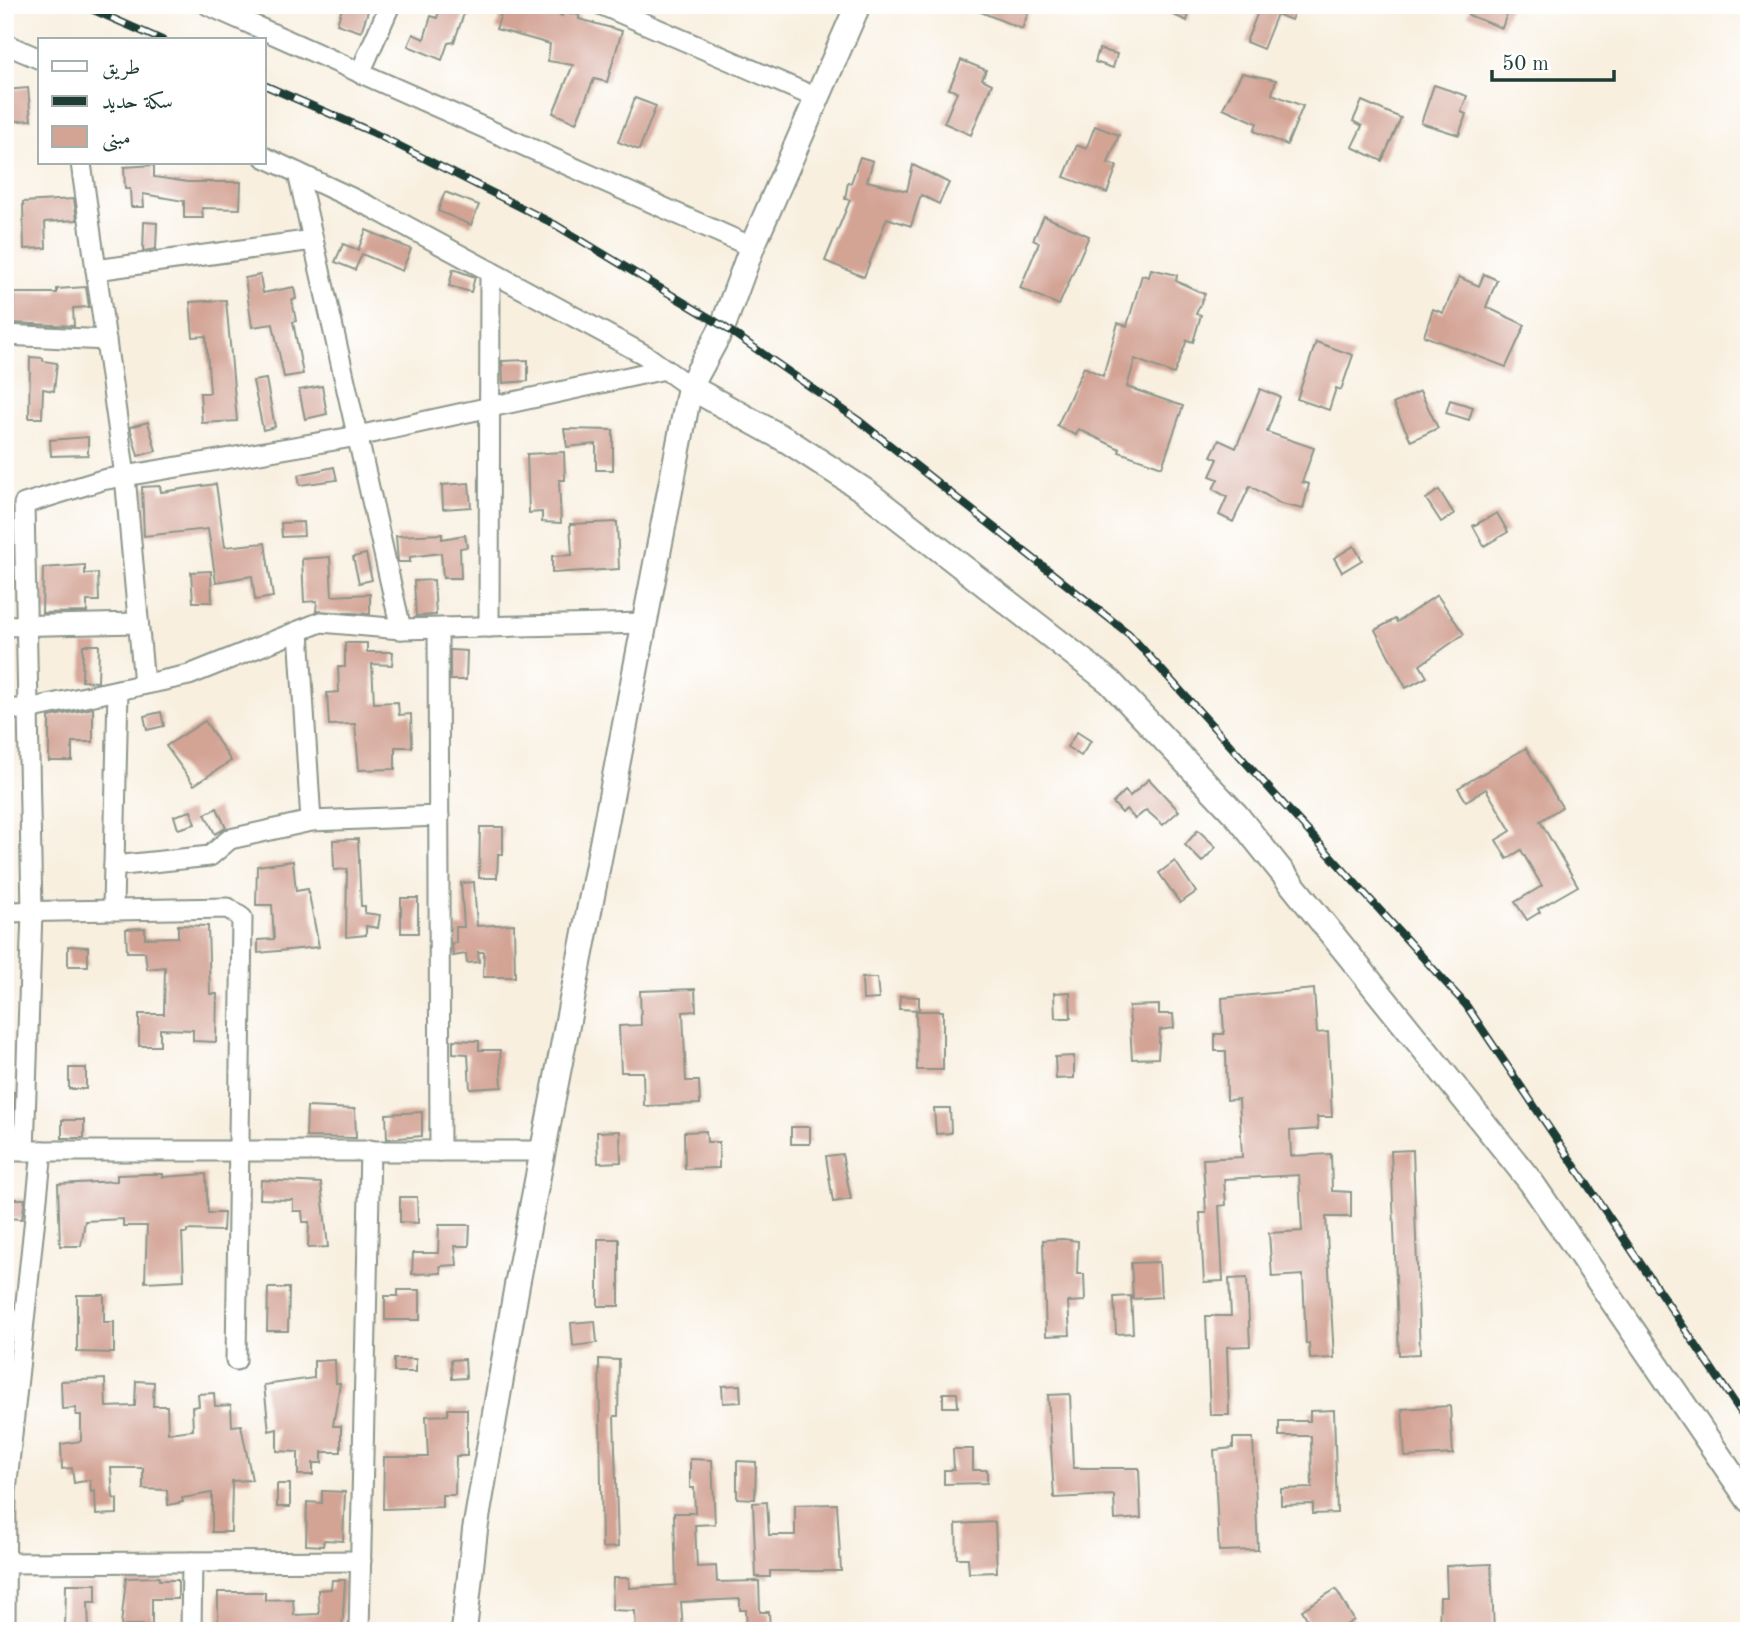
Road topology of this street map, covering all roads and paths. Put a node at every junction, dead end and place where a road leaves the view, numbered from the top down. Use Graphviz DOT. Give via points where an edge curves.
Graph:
graph roads {
  1 [pos="208,5"];
  2 [pos="390,5"];
  3 [pos="602,5"];
  4 [pos="858,5"];
  5 [pos="5,44"];
  6 [pos="38,58"];
  7 [pos="360,73"];
  8 [pos="817,98"];
  9 [pos="266,159"];
  10 [pos="81,164"];
  11 [pos="298,173"];
  12 [pos="313,240"];
  13 [pos="752,247"];
  14 [pos="96,270"];
  15 [pos="490,271"];
  16 [pos="5,335"];
  17 [pos="106,340"];
  18 [pos="665,369"];
  19 [pos="690,387"];
  20 [pos="490,408"];
  21 [pos="358,436"];
  22 [pos="125,477"];
  23 [pos="138,623"];
  24 [pos="645,623"];
  25 [pos="5,626"];
  26 [pos="26,627"];
  27 [pos="489,627"];
  28 [pos="438,628"];
  29 [pos="401,629"];
  30 [pos="299,631"];
  31 [pos="144,684"];
  32 [pos="118,690"];
  33 [pos="5,709"];
  34 [pos="28,709"];
  35 [pos="439,816"];
  36 [pos="311,821"];
  37 [pos="114,866"];
  38 [pos="113,908"];
  39 [pos="32,911"];
  40 [pos="5,912"];
  41 [pos="241,1150"];
  42 [pos="370,1150"];
  43 [pos="24,1151"];
  44 [pos="440,1151"];
  45 [pos="543,1151"];
  46 [pos="236,1360"];
  47 [pos="6,1490"];
  48 [pos="1749,1500"];
  49 [pos="361,1561"];
  50 [pos="192,1562"];
  51 [pos="7,1563"];
  52 [pos="5,1619"];
  53 [pos="191,1631"];
  54 [pos="359,1631"];
  55 [pos="464,1631"];
  1 -- 7 [label="street"];
  2 -- 7 [label="street"];
  3 -- 8 [label="street"];
  4 -- 8 [label="main road"];
  5 -- 6 [label="street"];
  7 -- 13 [label="street"];
  8 -- 13 [label="main road"];
  9 -- 11 [label="street"];
  10 -- 14 [label="street"];
  11 -- 12 [label="street"];
  11 -- 15 [label="street"];
  12 -- 14 [label="street"];
  12 -- 21 [label="street"];
  13 -- 19 [label="main road" via="723,326"];
  14 -- 17 [label="street"];
  15 -- 18 [label="street"];
  15 -- 20 [label="street"];
  16 -- 17 [label="street"];
  17 -- 22 [label="street"];
  18 -- 19 [label="street"];
  18 -- 20 [label="street"];
  19 -- 24 [label="main road"];
  19 -- 48 [label="main road" via="788,441 865,491 1110,682 1237,816 1531,1182"];
  20 -- 21 [label="street"];
  20 -- 27 [label="street"];
  21 -- 22 [label="street"];
  21 -- 29 [label="street"];
  22 -- 23 [label="street"];
  22 -- 26 [label="street" via="24,504"];
  23 -- 26 [label="street"];
  23 -- 31 [label="street"];
  24 -- 27 [label="street"];
  24 -- 45 [label="main road"];
  25 -- 26 [label="street"];
  26 -- 34 [label="street"];
  27 -- 28 [label="street"];
  28 -- 29 [label="street"];
  28 -- 35 [label="street"];
  29 -- 30 [label="street" via="321,622"];
  30 -- 31 [label="street" via="189,675"];
  30 -- 36 [label="street"];
  31 -- 32 [label="street"];
  32 -- 34 [label="street"];
  32 -- 37 [label="street"];
  33 -- 34 [label="street"];
  34 -- 39 [label="street"];
  35 -- 36 [label="street"];
  35 -- 44 [label="street"];
  36 -- 37 [label="street" via="230,839 210,856"];
  37 -- 38 [label="street"];
  38 -- 39 [label="street"];
  38 -- 41 [label="street" via="228,908 242,918"];
  39 -- 40 [label="street"];
  39 -- 43 [label="street"];
  41 -- 42 [label="street"];
  41 -- 43 [label="street"];
  41 -- 46 [label="street"];
  42 -- 44 [label="street"];
  42 -- 49 [label="street"];
  43 -- 47 [label="street"];
  44 -- 45 [label="street"];
  45 -- 55 [label="main road" via="475,1530"];
  47 -- 51 [label="street"];
  49 -- 50 [label="street"];
  49 -- 54 [label="street"];
  50 -- 51 [label="street"];
  50 -- 53 [label="street"];
  51 -- 52 [label="street"];
}
